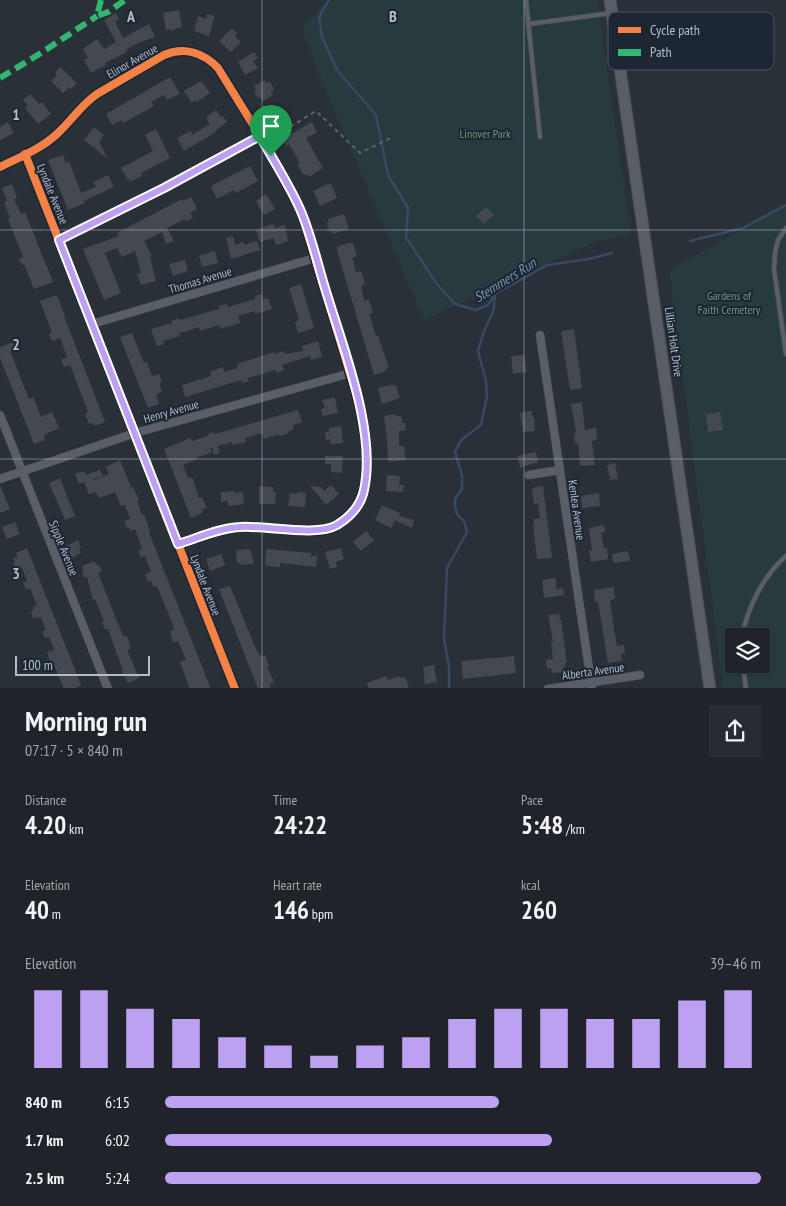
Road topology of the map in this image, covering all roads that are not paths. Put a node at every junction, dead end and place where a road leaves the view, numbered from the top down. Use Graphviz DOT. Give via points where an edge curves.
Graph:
graph roads {
  1 [pos="526,0"];
  2 [pos="608,14"];
  3 [pos="529,24"];
  4 [pos="620,70"];
  5 [pos="540,137"];
  6 [pos="262,139"];
  7 [pos="25,154"];
  8 [pos="0,167"];
  9 [pos="786,228"];
  10 [pos="59,240"];
  11 [pos="315,258"];
  12 [pos="92,324"];
  13 [pos="540,335"];
  14 [pos="786,354"];
  15 [pos="351,373"];
  16 [pos="0,415"];
  17 [pos="135,433"];
  18 [pos="560,470"];
  19 [pos="22,471"];
  20 [pos="529,475"];
  21 [pos="0,479"];
  22 [pos="178,544"];
  23 [pos="786,556"];
  24 [pos="744,628"];
  25 [pos="744,673"];
  26 [pos="640,675"];
  27 [pos="592,685"];
  28 [pos="108,688"];
  29 [pos="235,688"];
  30 [pos="548,688"];
  31 [pos="710,688"];
  32 [pos="746,688"];
  1 -- 3 [label="lane"];
  2 -- 3 [label="lane"];
  3 -- 5 [label="lane"];
  4 -- 31 [label="main road, Lillian Holt Drive"];
  6 -- 7 [label="street, Elinor Avenue" via="210,59 178,51 164,55 87,101 52,138"];
  6 -- 10 [label="street"];
  6 -- 11 [label="street, Elinor Avenue" via="300,208"];
  7 -- 8 [label="street, Elinor Avenue"];
  7 -- 10 [label="street, Lyndale Avenue"];
  9 -- 14 [label="lane" via="778,240 774,269"];
  10 -- 12 [label="street, Lyndale Avenue"];
  11 -- 12 [label="street, Thomas Avenue"];
  11 -- 15 [label="street, Elinor Avenue"];
  12 -- 17 [label="street, Lyndale Avenue"];
  13 -- 18 [label="street, Kenlea Avenue"];
  15 -- 17 [label="street, Henry Avenue"];
  15 -- 22 [label="street, Elinor Avenue" via="365,433 366,457 364,490 357,507 350,514 326,529 241,527"];
  16 -- 19 [label="street, Sipple Avenue"];
  17 -- 19 [label="street, Henry Avenue"];
  17 -- 22 [label="street, Lyndale Avenue"];
  18 -- 20 [label="street"];
  18 -- 27 [label="street, Kenlea Avenue"];
  19 -- 21 [label="street, Henry Avenue"];
  19 -- 28 [label="street, Sipple Avenue"];
  22 -- 29 [label="street, Lyndale Avenue"];
  23 -- 24 [label="lane" via="757,593"];
  25 -- 32 [label="lane"];
  26 -- 27 [label="street, Alberta Avenue"];
  27 -- 30 [label="street, Alberta Avenue"];
}
